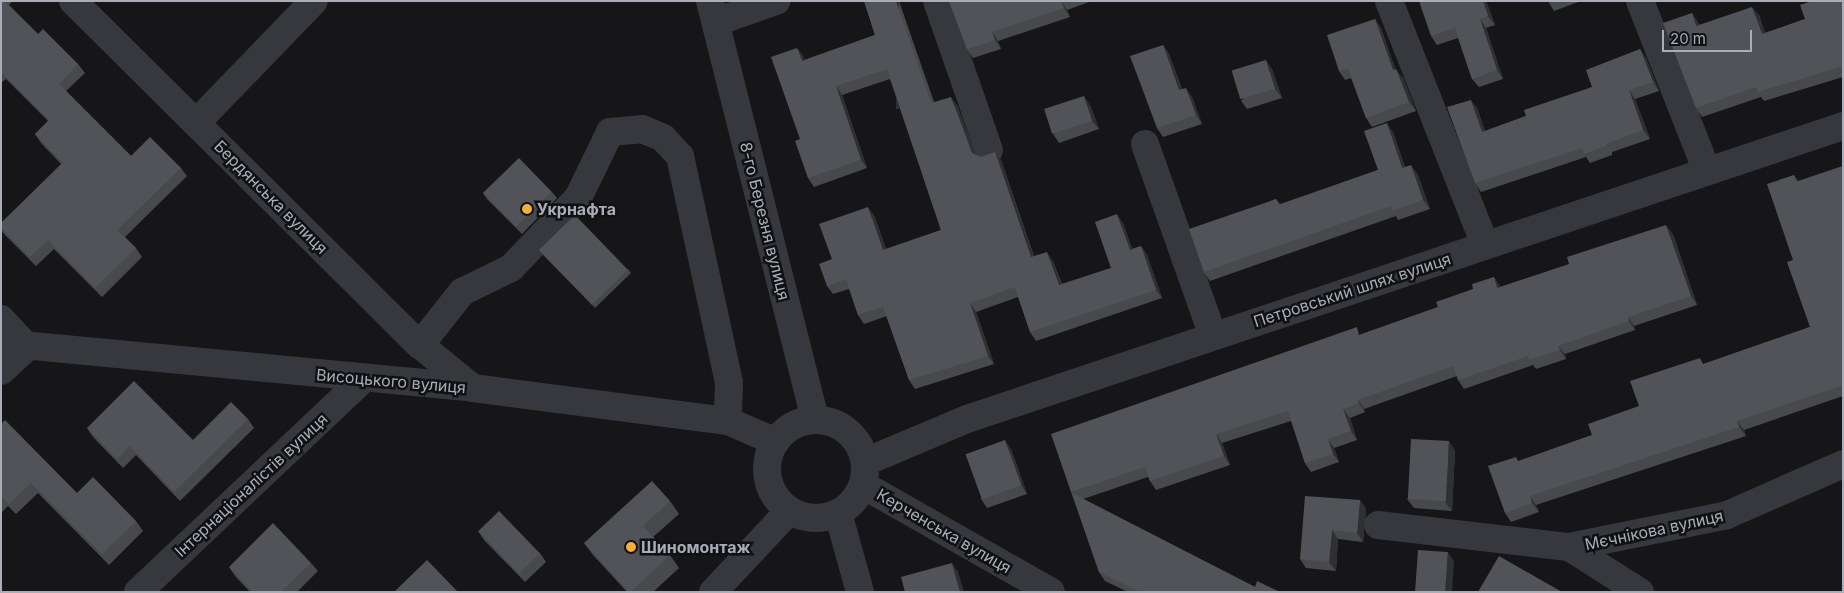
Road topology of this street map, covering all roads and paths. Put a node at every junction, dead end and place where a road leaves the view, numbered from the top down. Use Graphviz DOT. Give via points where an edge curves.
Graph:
graph roads {
  1 [pos="73,1"];
  2 [pos="314,1"];
  3 [pos="776,1"];
  4 [pos="937,1"];
  5 [pos="1389,1"];
  6 [pos="1640,1"];
  7 [pos="713,11"];
  8 [pos="197,122"];
  9 [pos="1843,126"];
  10 [pos="1145,144"];
  11 [pos="989,150"];
  12 [pos="1707,171"];
  13 [pos="1485,245"];
  14 [pos="1,320"];
  15 [pos="1213,336"];
  16 [pos="14,345"];
  17 [pos="420,345"];
  18 [pos="1,371"];
  19 [pos="364,378"];
  20 [pos="473,388"];
  21 [pos="815,420"];
  22 [pos="728,421"];
  23 [pos="776,442"];
  24 [pos="1843,464"];
  25 [pos="864,474"];
  26 [pos="790,510"];
  27 [pos="838,513"];
  28 [pos="1378,525"];
  29 [pos="1569,548"];
  30 [pos="138,592"];
  31 [pos="713,592"];
  32 [pos="860,592"];
  33 [pos="1051,592"];
  34 [pos="1640,592"];
  1 -- 8 [label="street, Бердянська вулиця"];
  2 -- 8 [label="street"];
  3 -- 7 [label="street, 8-го Березня вулиця"];
  4 -- 11 [label="street"];
  5 -- 13 [label="street"];
  6 -- 12 [label="street"];
  7 -- 21 [label="street, 8-го Березня вулиця"];
  8 -- 17 [label="street, Бердянська вулиця"];
  9 -- 12 [label="street, Петровський шлях вулиця"];
  10 -- 15 [label="street"];
  12 -- 13 [label="street, Петровський шлях вулиця"];
  13 -- 15 [label="street, Петровський шлях вулиця"];
  14 -- 16 [label="street"];
  15 -- 25 [label="street, Петровський шлях вулиця" via="967,419"];
  16 -- 18 [label="street"];
  16 -- 19 [label="street, Висоцького вулиця"];
  17 -- 20 [label="street, Бердянська вулиця"];
  17 -- 22 [label="street" via="462,292 510,268 578,198 610,132 642,129 663,138 680,156 730,383"];
  19 -- 20 [label="street, Висоцького вулиця"];
  19 -- 30 [label="street, Інтернаціоналістів вулиця"];
  20 -- 22 [label="street, Висоцького вулиця"];
  21 -- 23 [label="street" via="795,425"];
  21 -- 25 [label="street" via="844,429 860,447"];
  22 -- 23 [label="street, Висоцького вулиця"];
  23 -- 26 [label="street" via="770,453 768,478 772,490"];
  24 -- 29 [label="street, Мєчнікова вулиця" via="1727,515"];
  25 -- 27 [label="street, Петровський шлях вулиця" via="857,496"];
  25 -- 33 [label="street, Керченська вулиця"];
  26 -- 27 [label="street" via="813,518"];
  26 -- 31 [label="street"];
  27 -- 32 [label="street"];
  28 -- 29 [label="street"];
  29 -- 34 [label="street, Мєчнікова вулиця"];
}
